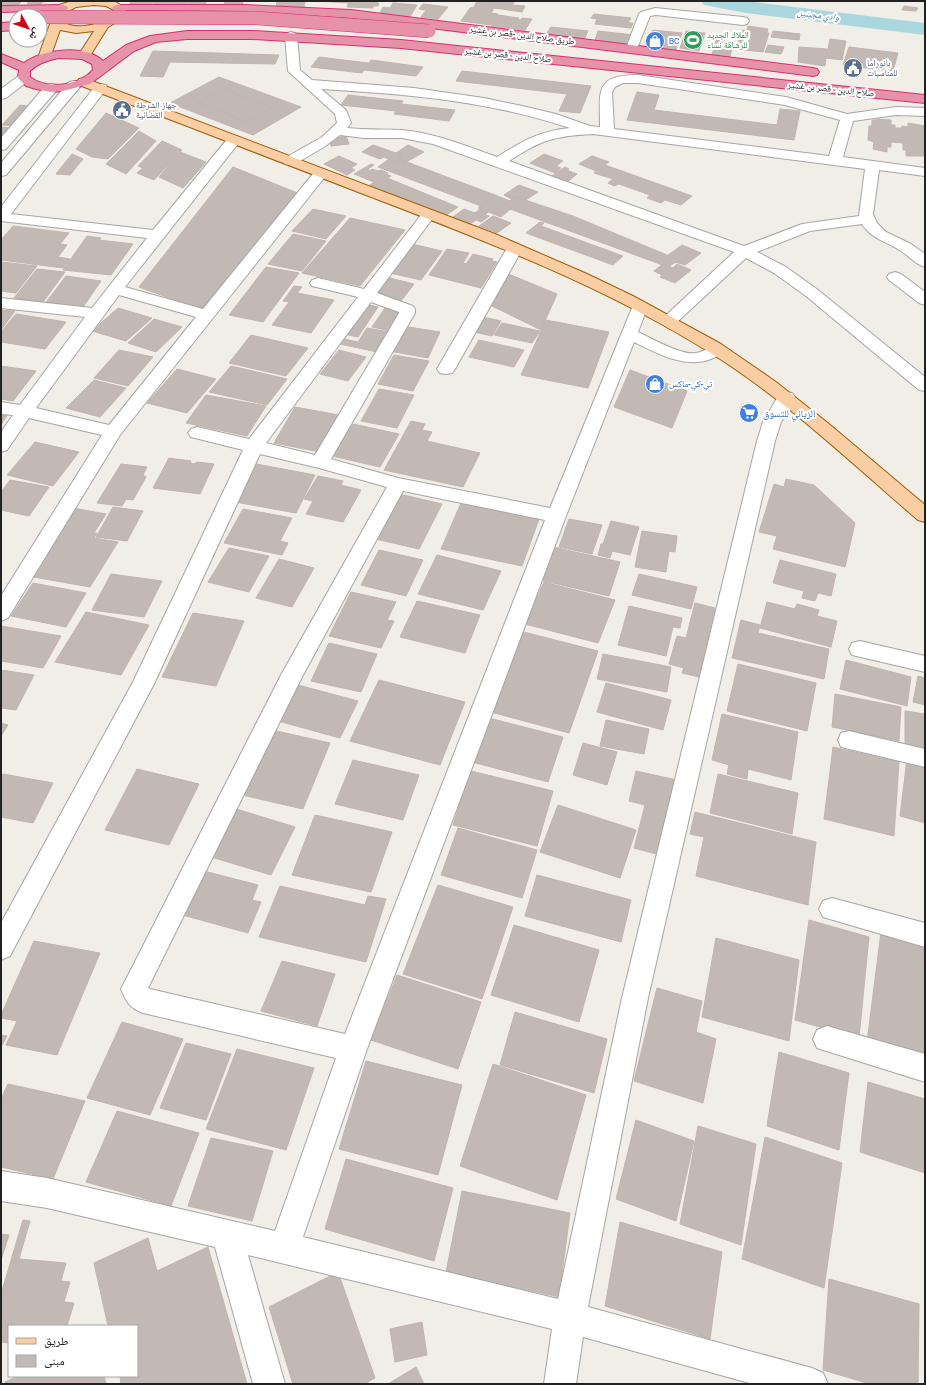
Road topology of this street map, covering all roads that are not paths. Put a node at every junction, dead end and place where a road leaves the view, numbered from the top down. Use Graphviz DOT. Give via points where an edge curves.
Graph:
graph roads {
  1 [pos="86,2"];
  2 [pos="62,8"];
  3 [pos="118,8"];
  4 [pos="1,9"];
  5 [pos="48,17"];
  6 [pos="743,20"];
  7 [pos="56,23"];
  8 [pos="48,26"];
  9 [pos="103,26"];
  10 [pos="291,36"];
  11 [pos="428,36"];
  12 [pos="632,48"];
  13 [pos="84,56"];
  14 [pos="1,58"];
  15 [pos="44,58"];
  16 [pos="718,61"];
  17 [pos="99,70"];
  18 [pos="25,73"];
  19 [pos="826,74"];
  20 [pos="714,77"];
  21 [pos="79,84"];
  22 [pos="309,84"];
  23 [pos="51,88"];
  24 [pos="101,88"];
  25 [pos="1,95"];
  26 [pos="924,105"];
  27 [pos="847,118"];
  28 [pos="593,130"];
  29 [pos="336,131"];
  30 [pos="607,132"];
  31 [pos="234,140"];
  32 [pos="1,146"];
  33 [pos="836,157"];
  34 [pos="290,161"];
  35 [pos="498,162"];
  36 [pos="873,165"];
  37 [pos="925,166"];
  38 [pos="1,172"];
  39 [pos="925,172"];
  40 [pos="321,173"];
  41 [pos="429,214"];
  42 [pos="1,217"];
  43 [pos="867,219"];
  44 [pos="157,235"];
  45 [pos="515,248"];
  46 [pos="744,251"];
  47 [pos="925,261"];
  48 [pos="895,277"];
  49 [pos="318,283"];
  50 [pos="116,289"];
  51 [pos="367,295"];
  52 [pos="925,300"];
  53 [pos="1,303"];
  54 [pos="640,306"];
  55 [pos="95,313"];
  56 [pos="206,315"];
  57 [pos="669,321"];
  58 [pos="629,334"];
  59 [pos="717,350"];
  60 [pos="446,369"];
  61 [pos="925,386"];
  62 [pos="786,397"];
  63 [pos="1,408"];
  64 [pos="24,411"];
  65 [pos="113,432"];
  66 [pos="197,433"];
  67 [pos="1,446"];
  68 [pos="254,446"];
  69 [pos="320,462"];
  70 [pos="398,484"];
  71 [pos="925,515"];
  72 [pos="556,516"];
  73 [pos="1,613"];
  74 [pos="860,649"];
  75 [pos="925,664"];
  76 [pos="849,740"];
  77 [pos="925,758"];
  78 [pos="832,909"];
  79 [pos="925,935"];
  80 [pos="1,948"];
  81 [pos="827,1038"];
  82 [pos="353,1049"];
  83 [pos="925,1068"];
  84 [pos="1,1186"];
  85 [pos="227,1235"];
  86 [pos="284,1248"];
  87 [pos="570,1318"];
  88 [pos="269,1384"];
  89 [pos="560,1384"];
  90 [pos="812,1384"];
  1 -- 2 [label="main road"];
  1 -- 3 [label="main road" via="109,3"];
  2 -- 4 [label="highway"];
  2 -- 7 [label="main road" via="53,17"];
  3 -- 9 [label="main road" via="118,17"];
  3 -- 12 [label="highway, طريق صلاح الدين -قصر بن غشير" via="243,8 328,12"];
  5 -- 11 [label="highway, bridge" via="256,18"];
  6 -- 12 [label="street" via="649,12 645,14"];
  7 -- 9 [label="main road" via="72,29"];
  7 -- 15 [label="main road"];
  8 -- 11 [label="highway" via="274,25"];
  9 -- 13 [label="main road"];
  10 -- 17 [label="highway, صلاح الدين - قصر بن غشير" via="221,34 154,39 130,48"];
  10 -- 20 [label="highway, صلاح الدين - قصر بن غشير" via="401,44"];
  10 -- 22 [label="street" via="294,71"];
  11 -- 16 [label="highway" via="689,62"];
  11 -- 20 [label="highway" via="677,66 701,71"];
  12 -- 16 [label="highway, طريق صلاح الدين -قصر بن غشير"];
  13 -- 15 [label="highway" via="64,54"];
  13 -- 17 [label="highway" via="95,60 100,66"];
  14 -- 18 [label="highway"];
  15 -- 18 [label="highway"];
  16 -- 19 [label="highway, طريق صلاح الدين -قصر بن غشير"];
  17 -- 21 [label="highway, صلاح الدين - قصر بن غشير" via="96,75"];
  18 -- 23 [label="highway" via="30,84"];
  18 -- 25 [label="street"];
  20 -- 26 [label="highway, صلاح الدين - قصر بن غشير"];
  21 -- 23 [label="highway"];
  21 -- 24 [label="main road"];
  21 -- 38 [label="street"];
  22 -- 28 [label="street" via="414,91 560,119"];
  22 -- 29 [label="street" via="341,113 344,123"];
  23 -- 32 [label="street"];
  24 -- 31 [label="main road"];
  24 -- 42 [label="street"];
  26 -- 27 [label="street"];
  27 -- 30 [label="street" via="774,98 628,79 607,87"];
  27 -- 33 [label="street"];
  28 -- 30 [label="street"];
  28 -- 35 [label="street" via="555,134 529,143"];
  29 -- 34 [label="street"];
  29 -- 35 [label="street" via="422,137"];
  30 -- 33 [label="street"];
  31 -- 34 [label="main road"];
  31 -- 44 [label="street"];
  33 -- 36 [label="street"];
  33 -- 37 [label="street"];
  34 -- 40 [label="main road"];
  35 -- 46 [label="street"];
  36 -- 39 [label="street"];
  36 -- 43 [label="street"];
  40 -- 41 [label="main road"];
  40 -- 56 [label="street"];
  41 -- 45 [label="main road"];
  41 -- 51 [label="street"];
  42 -- 44 [label="street"];
  43 -- 46 [label="street" via="807,227"];
  43 -- 47 [label="street" via="881,235 906,247"];
  44 -- 50 [label="street"];
  45 -- 54 [label="main road" via="577,274"];
  45 -- 60 [label="street"];
  46 -- 57 [label="street"];
  46 -- 61 [label="street" via="780,270 812,293"];
  48 -- 52 [label="street"];
  49 -- 51 [label="street"];
  50 -- 55 [label="street"];
  50 -- 56 [label="street"];
  51 -- 68 [label="street"];
  51 -- 69 [label="street" via="403,307 407,309 407,313"];
  53 -- 55 [label="street"];
  54 -- 57 [label="main road"];
  54 -- 58 [label="street"];
  55 -- 64 [label="street"];
  56 -- 65 [label="street"];
  57 -- 59 [label="main road"];
  58 -- 59 [label="street" via="692,358"];
  58 -- 72 [label="street"];
  59 -- 62 [label="main road"];
  62 -- 71 [label="main road"];
  62 -- 87 [label="street" via="772,422 758,471 635,998"];
  63 -- 64 [label="street"];
  64 -- 65 [label="street"];
  64 -- 67 [label="street"];
  65 -- 73 [label="street"];
  66 -- 68 [label="street"];
  68 -- 69 [label="street"];
  68 -- 80 [label="street" via="143,684"];
  69 -- 70 [label="street"];
  70 -- 72 [label="street"];
  70 -- 82 [label="street" via="292,675 134,989 143,1000"];
  72 -- 82 [label="street"];
  74 -- 75 [label="street"];
  76 -- 77 [label="street"];
  78 -- 79 [label="street"];
  81 -- 83 [label="street"];
  82 -- 86 [label="street"];
  84 -- 85 [label="street" via="46,1193"];
  85 -- 86 [label="street"];
  85 -- 88 [label="street"];
  86 -- 87 [label="street"];
  87 -- 89 [label="street"];
  87 -- 90 [label="street"];
}
